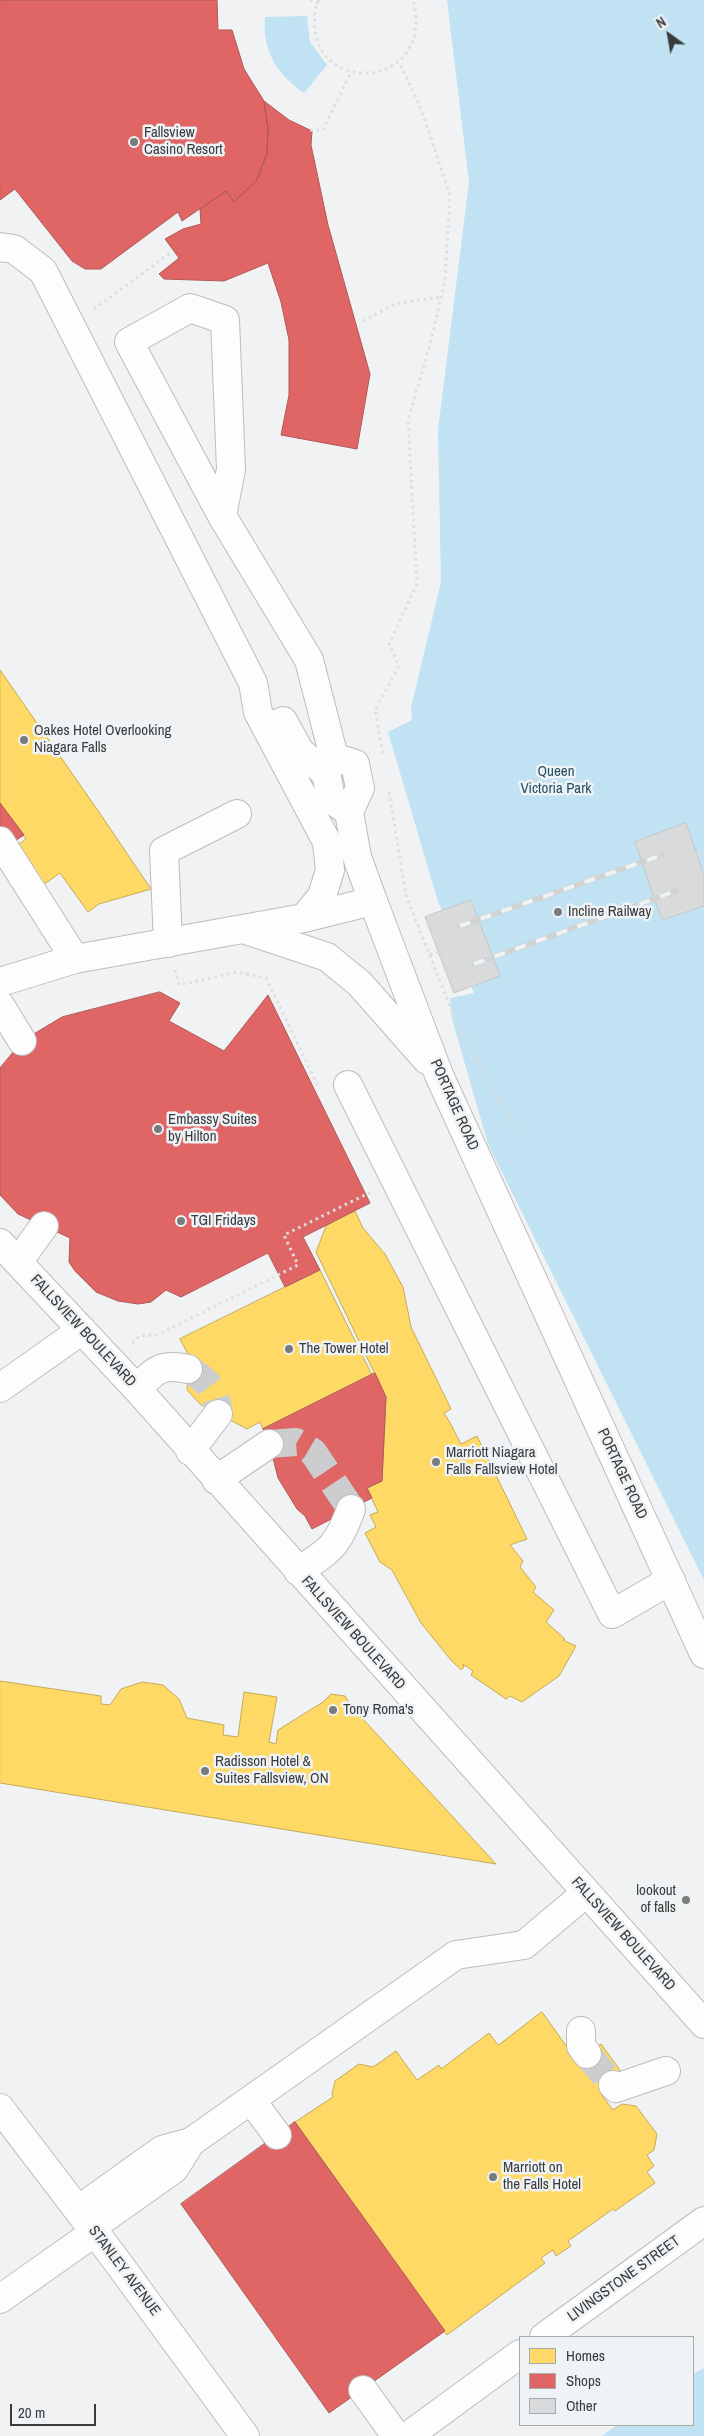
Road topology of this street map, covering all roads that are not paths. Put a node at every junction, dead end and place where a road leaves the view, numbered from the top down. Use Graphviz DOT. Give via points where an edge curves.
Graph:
graph roads {
  1 [pos="0,247"];
  2 [pos="222,516"];
  3 [pos="252,683"];
  4 [pos="330,765"];
  5 [pos="237,814"];
  6 [pos="0,841"];
  7 [pos="373,901"];
  8 [pos="304,918"];
  9 [pos="242,929"];
  10 [pos="168,943"];
  11 [pos="75,958"];
  12 [pos="0,982"];
  13 [pos="0,1005"];
  14 [pos="22,1041"];
  15 [pos="439,1075"];
  16 [pos="348,1085"];
  17 [pos="44,1226"];
  18 [pos="9,1252"];
  19 [pos="82,1330"];
  20 [pos="188,1369"];
  21 [pos="0,1388"];
  22 [pos="136,1389"];
  23 [pos="218,1414"];
  24 [pos="269,1444"];
  25 [pos="190,1451"];
  26 [pos="216,1480"];
  27 [pos="351,1509"];
  28 [pos="298,1572"];
  29 [pos="670,1580"];
  30 [pos="704,1654"];
  31 [pos="586,1893"];
  32 [pos="704,2024"];
  33 [pos="666,2072"];
  34 [pos="613,2085"];
  35 [pos="250,2100"];
  36 [pos="0,2108"];
  37 [pos="277,2135"];
  38 [pos="87,2221"];
  39 [pos="704,2221"];
  40 [pos="0,2276"];
  41 [pos="0,2299"];
  42 [pos="545,2336"];
  43 [pos="519,2355"];
  44 [pos="245,2436"];
  45 [pos="376,2436"];
  46 [pos="396,2436"];
  47 [pos="408,2436"];
  1 -- 3 [label="main road" via="14,249 43,271"];
  2 -- 2 [label="main road" via="231,469 225,320 190,308 129,342"];
  2 -- 4 [label="main road" via="308,660"];
  3 -- 4 [label="main road" via="273,703 300,752"];
  3 -- 8 [label="main road" via="258,712 327,842 330,870 322,896"];
  4 -- 7 [label="main road, PORTAGE ROAD" via="355,764 360,788 349,812 357,856"];
  5 -- 10 [label="main road" via="164,851"];
  6 -- 11 [label="main road"];
  7 -- 8 [label="main road"];
  7 -- 15 [label="main road, PORTAGE ROAD"];
  8 -- 9 [label="main road"];
  9 -- 10 [label="main road"];
  9 -- 15 [label="main road" via="326,957 360,984"];
  10 -- 11 [label="main road"];
  11 -- 12 [label="main road"];
  13 -- 14 [label="main road"];
  15 -- 29 [label="main road, PORTAGE ROAD"];
  16 -- 29 [label="main road" via="612,1614"];
  17 -- 18 [label="main road"];
  18 -- 19 [label="main road, FALLSVIEW BOULEVARD"];
  19 -- 21 [label="main road"];
  19 -- 22 [label="main road, FALLSVIEW BOULEVARD"];
  20 -- 22 [label="main road" via="162,1367"];
  22 -- 25 [label="main road, FALLSVIEW BOULEVARD"];
  23 -- 25 [label="main road"];
  24 -- 26 [label="main road"];
  25 -- 26 [label="main road, FALLSVIEW BOULEVARD"];
  26 -- 28 [label="main road, FALLSVIEW BOULEVARD"];
  27 -- 28 [label="main road" via="343,1531 330,1551"];
  28 -- 31 [label="main road, FALLSVIEW BOULEVARD"];
  29 -- 30 [label="main road, PORTAGE ROAD"];
  31 -- 32 [label="main road, FALLSVIEW BOULEVARD"];
  31 -- 35 [label="main road" via="524,1945 456,1955"];
  33 -- 34 [label="main road" via="616,2088"];
  35 -- 37 [label="main road"];
  35 -- 38 [label="main road"];
  36 -- 38 [label="main road, STANLEY AVENUE"];
  38 -- 40 [label="main road"];
  38 -- 41 [label="main road"];
  38 -- 44 [label="main road, STANLEY AVENUE"];
  39 -- 42 [label="main road, LIVINGSTONE STREET"];
  43 -- 47 [label="main road"];
  45 -- 46 [label="main road" via="356,2394"];
}
